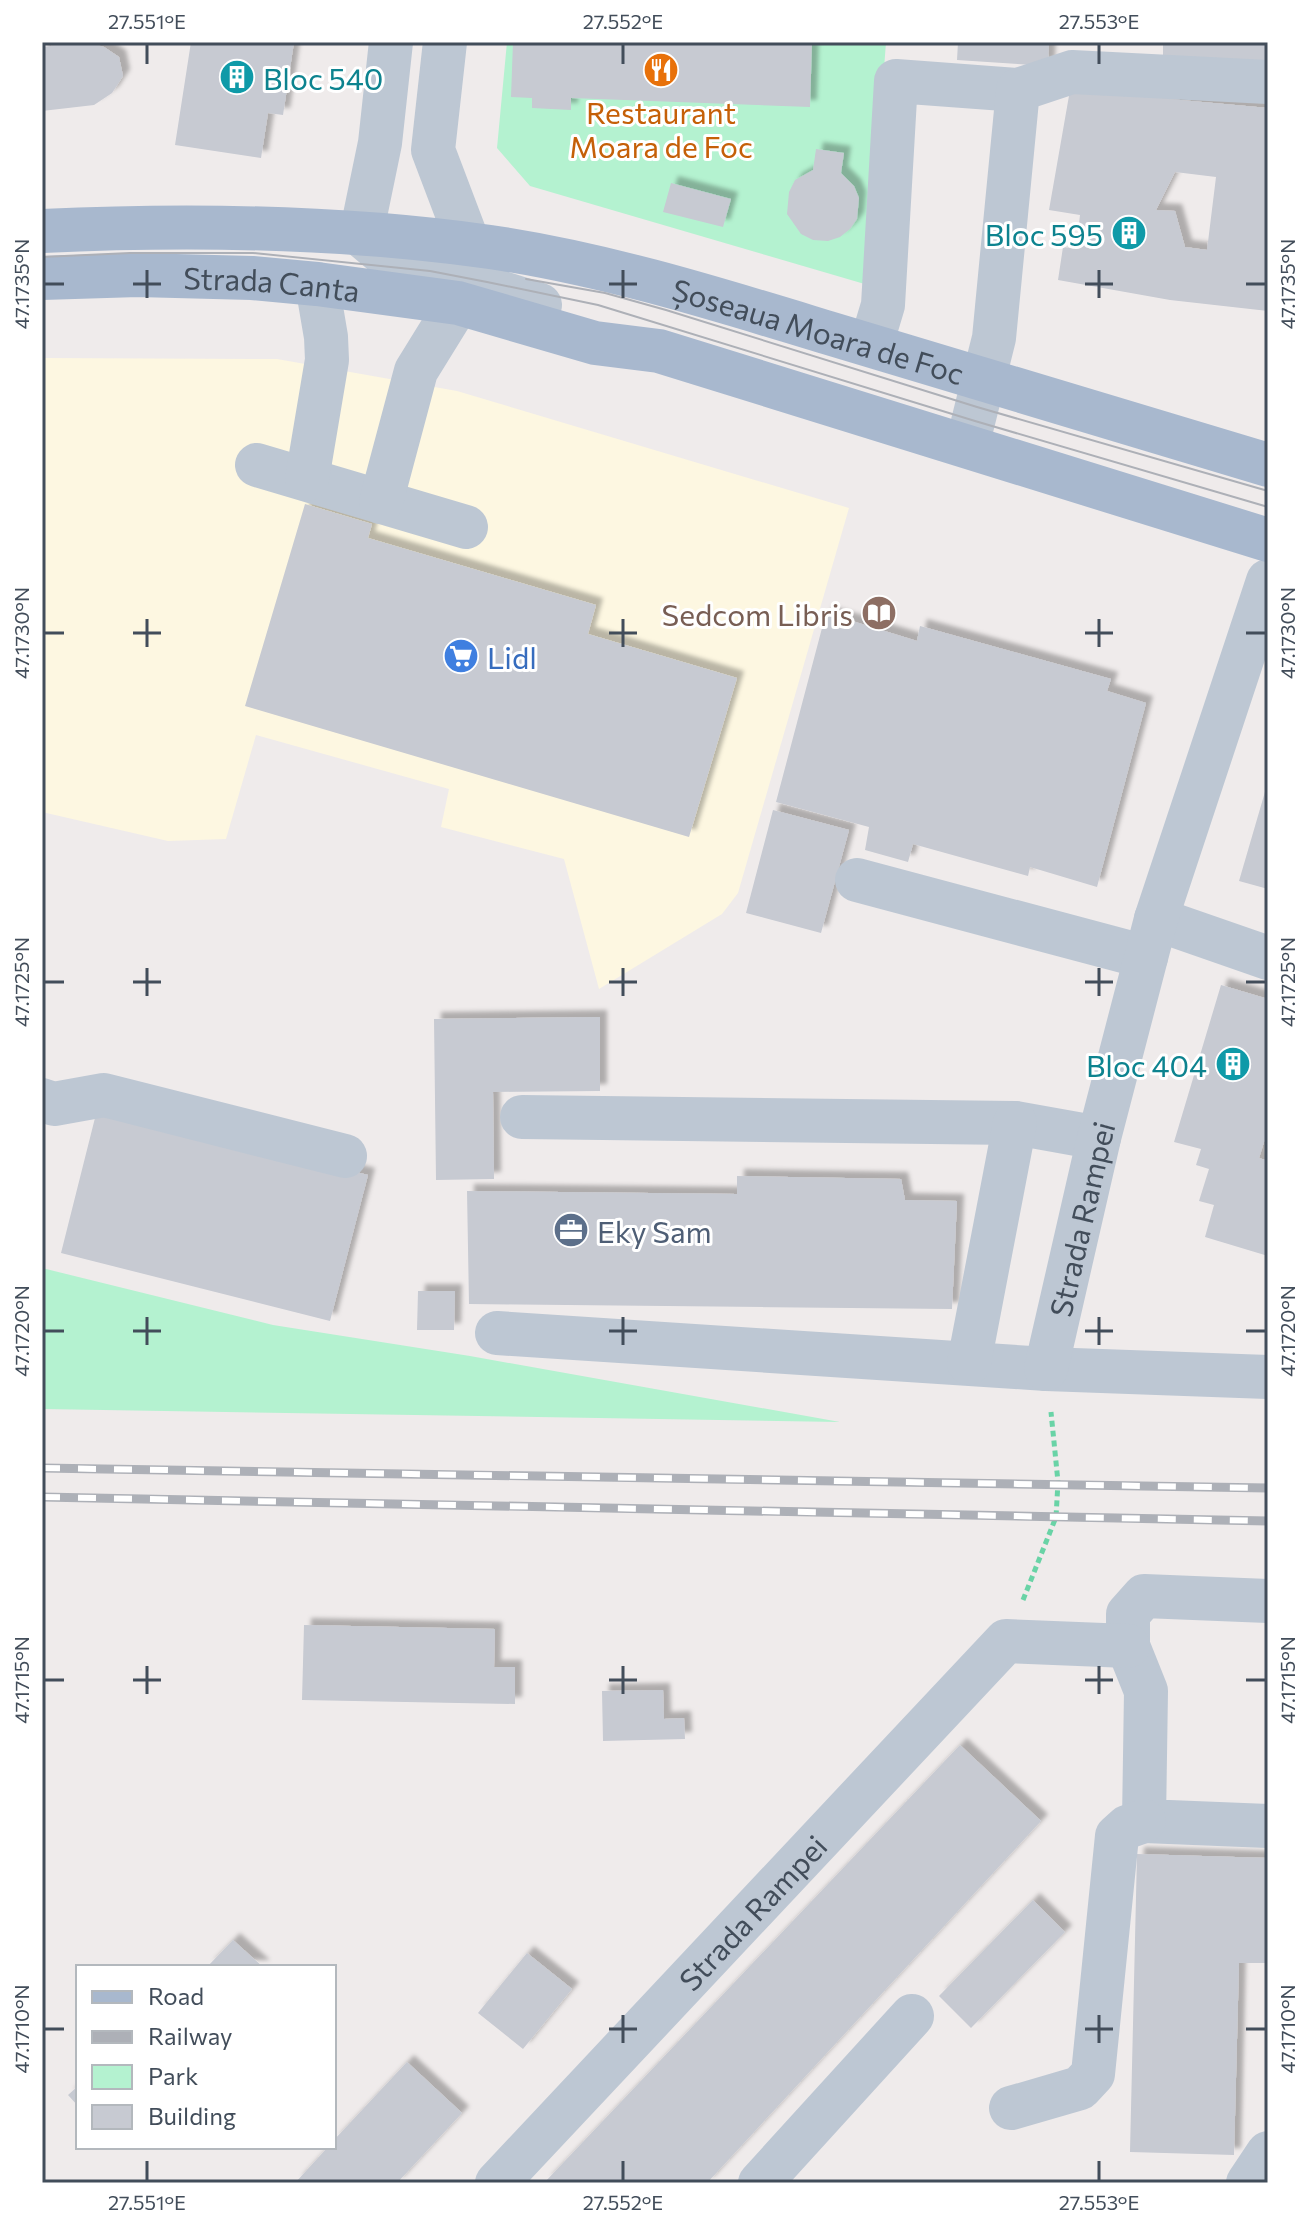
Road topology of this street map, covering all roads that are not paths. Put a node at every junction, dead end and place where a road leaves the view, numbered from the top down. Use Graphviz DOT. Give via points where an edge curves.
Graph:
graph roads {
  1 [pos="391,42"];
  2 [pos="445,42"];
  3 [pos="1268,82"];
  4 [pos="1018,90"];
  5 [pos="42,231"];
  6 [pos="361,235"];
  7 [pos="469,245"];
  8 [pos="42,278"];
  9 [pos="317,284"];
  10 [pos="458,303"];
  11 [pos="871,345"];
  12 [pos="659,351"];
  13 [pos="984,380"];
  14 [pos="967,446"];
  15 [pos="257,465"];
  16 [pos="1268,465"];
  17 [pos="307,479"];
  18 [pos="381,502"];
  19 [pos="466,527"];
  20 [pos="1268,540"];
  21 [pos="1268,581"];
  22 [pos="857,880"];
  23 [pos="1151,938"];
  24 [pos="1268,958"];
  25 [pos="42,1100"];
  26 [pos="522,1117"];
  27 [pos="1015,1123"];
  28 [pos="1099,1138"];
  29 [pos="345,1156"];
  30 [pos="497,1333"];
  31 [pos="969,1363"];
  32 [pos="1046,1369"];
  33 [pos="1268,1377"];
  34 [pos="1268,1601"];
  35 [pos="1128,1646"];
  36 [pos="1144,1821"];
  37 [pos="1268,1826"];
  38 [pos="912,2016"];
  39 [pos="1011,2108"];
  40 [pos="1268,2153"];
  41 [pos="497,2183"];
  42 [pos="760,2183"];
  43 [pos="1248,2183"];
  1 -- 6 [label="street, Strada Canta" via="380,143"];
  2 -- 7 [label="street" via="433,150"];
  3 -- 4 [label="street" via="1072,72"];
  4 -- 11 [label="street" via="896,81 883,305"];
  4 -- 13 [label="street" via="994,338"];
  5 -- 6 [label="main road, Strada Canta" via="255,226"];
  6 -- 7 [label="main road, Șoseaua Moara de Foc"];
  6 -- 12 [label="street, Strada Canta" via="386,256 603,324"];
  7 -- 11 [label="main road, Șoseaua Moara de Foc" via="674,287"];
  8 -- 9 [label="main road, Strada Canta" via="252,278"];
  9 -- 10 [label="main road, Strada Canta"];
  9 -- 17 [label="street" via="327,360"];
  10 -- 12 [label="main road" via="595,343"];
  10 -- 18 [label="street" via="416,371"];
  11 -- 13 [label="main road, Șoseaua Moara de Foc"];
  12 -- 14 [label="main road"];
  13 -- 14 [label="street"];
  13 -- 16 [label="main road, Șoseaua Moara de Foc"];
  14 -- 20 [label="main road"];
  15 -- 17 [label="street"];
  17 -- 18 [label="street"];
  18 -- 19 [label="street"];
  21 -- 23 [label="street, Strada Rampei"];
  22 -- 23 [label="street"];
  23 -- 24 [label="street"];
  23 -- 28 [label="street, Strada Rampei"];
  25 -- 29 [label="street" via="54,1104 104,1095"];
  26 -- 27 [label="street"];
  27 -- 28 [label="street"];
  27 -- 31 [label="street"];
  28 -- 32 [label="street, Strada Rampei"];
  30 -- 31 [label="street"];
  31 -- 32 [label="street"];
  32 -- 33 [label="street"];
  34 -- 35 [label="street" via="1144,1596 1128,1614"];
  35 -- 36 [label="street" via="1146,1691"];
  35 -- 41 [label="street, Strada Rampei" via="1006,1641"];
  36 -- 37 [label="street"];
  36 -- 39 [label="street" via="1117,1836 1093,2074 1080,2088"];
  38 -- 42 [label="street"];
  40 -- 43 [label="street"];
}
